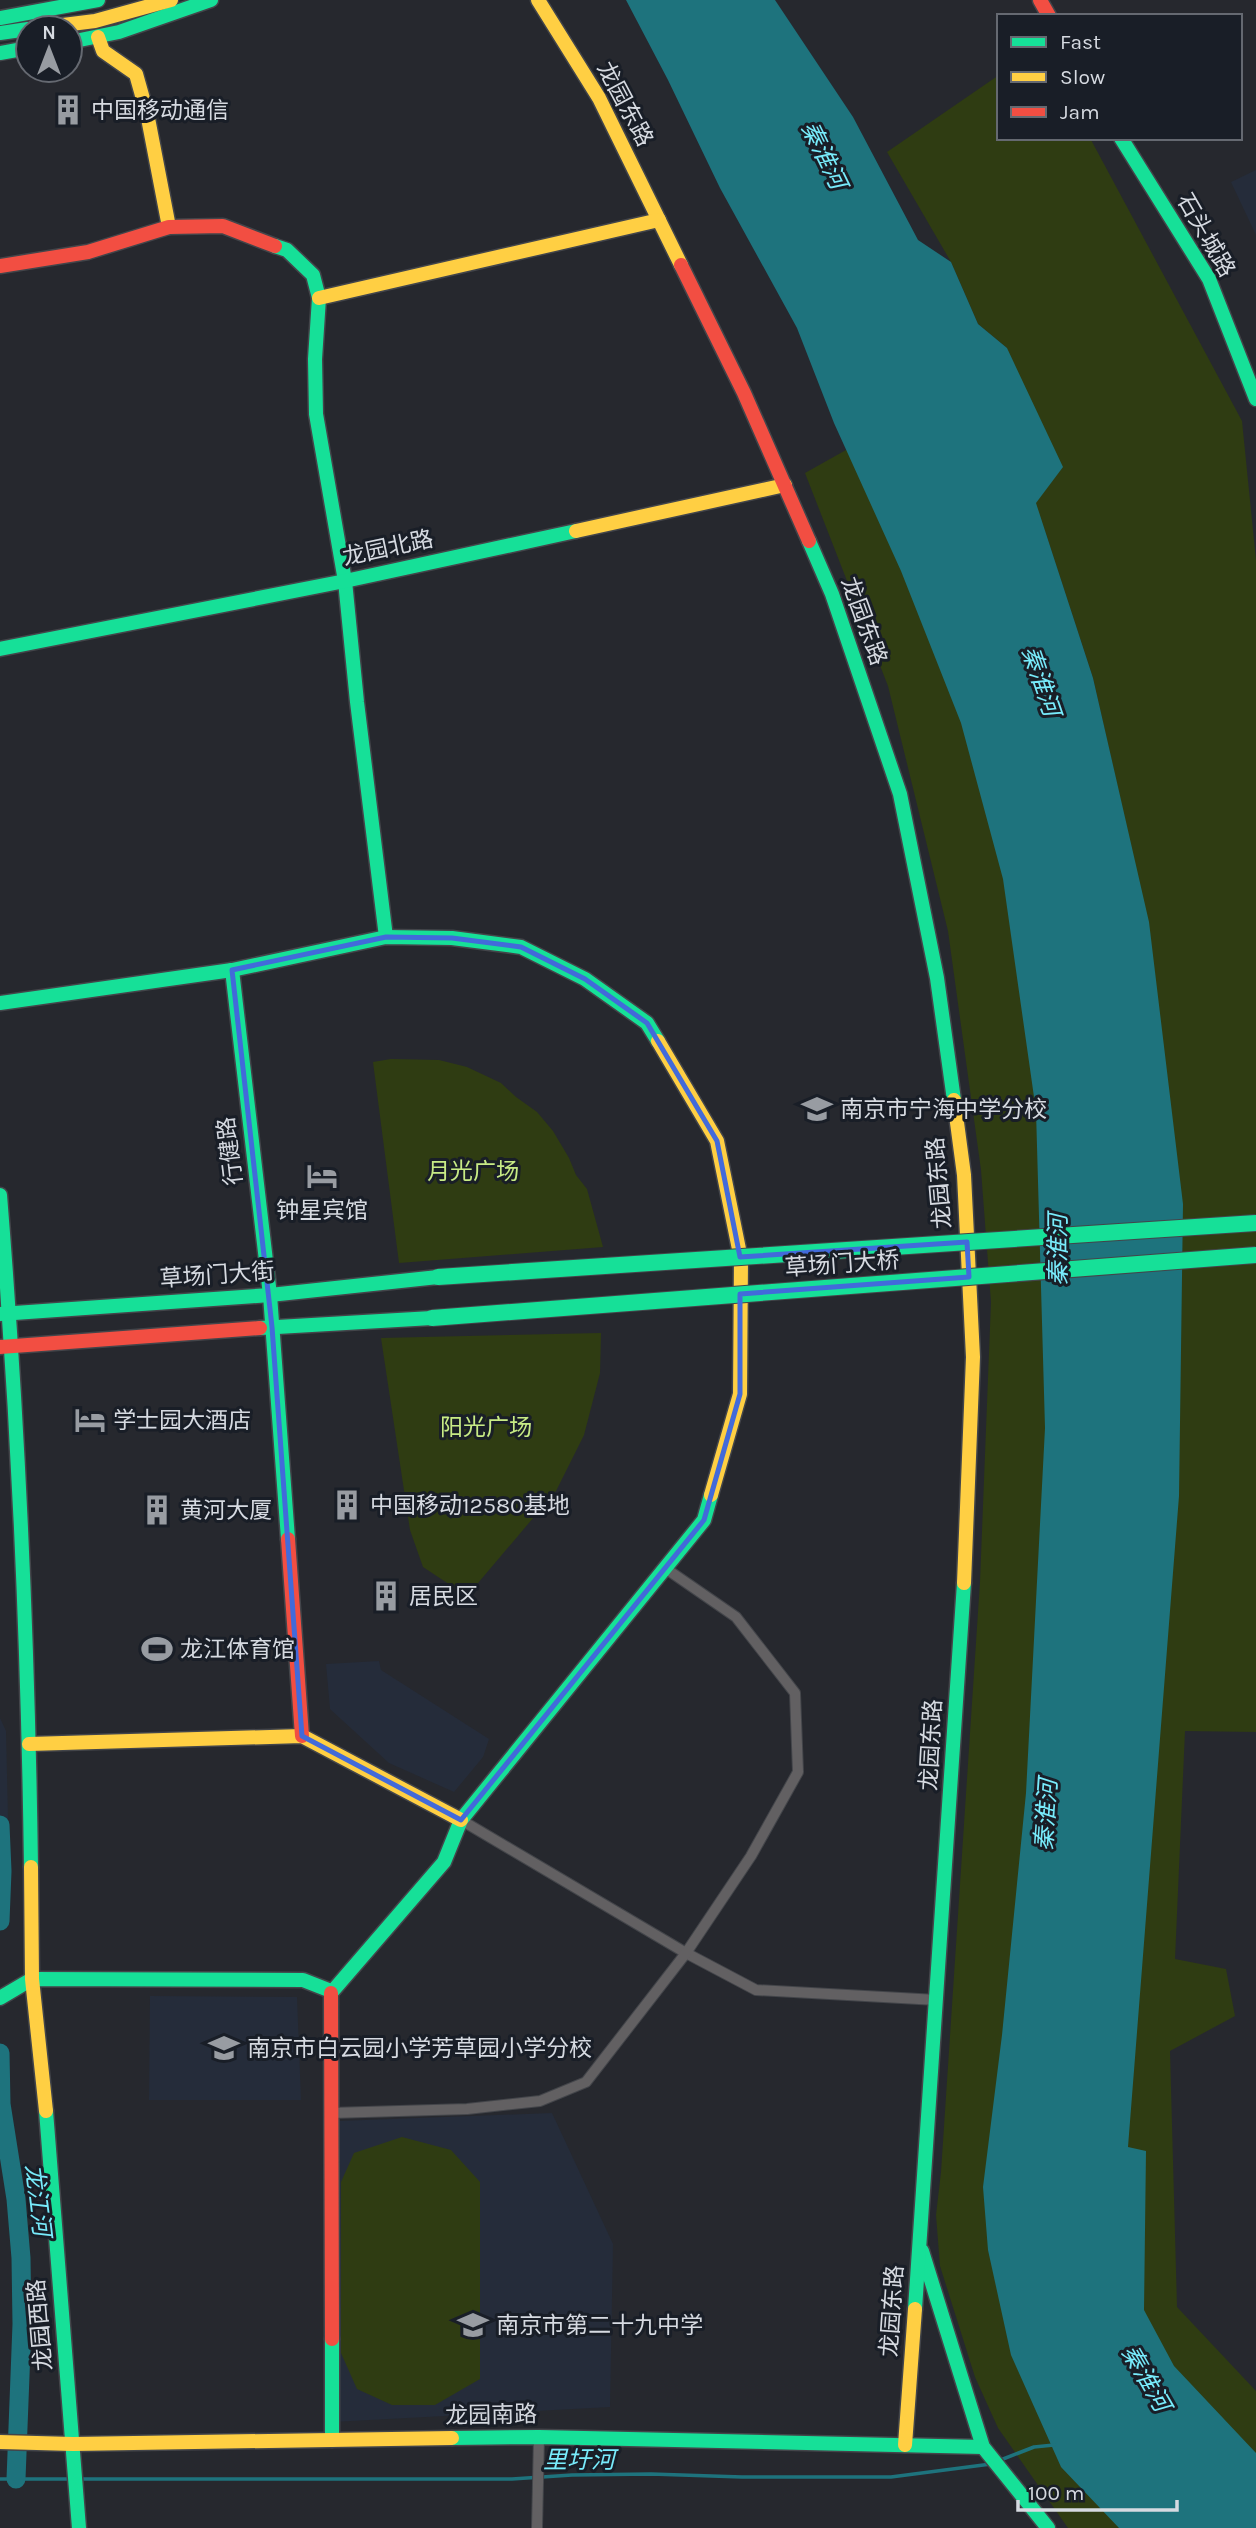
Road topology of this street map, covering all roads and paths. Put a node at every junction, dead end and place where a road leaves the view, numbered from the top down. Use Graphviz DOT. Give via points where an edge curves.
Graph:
graph roads {
  1 [pos="97,0"];
  2 [pos="211,0"];
  3 [pos="538,0"];
  4 [pos="169,1"];
  5 [pos="41,6"];
  6 [pos="0,18"];
  7 [pos="84,22"];
  8 [pos="98,37"];
  9 [pos="84,40"];
  10 [pos="1122,140"];
  11 [pos="659,220"];
  12 [pos="169,227"];
  13 [pos="0,267"];
  14 [pos="319,298"];
  15 [pos="1256,399"];
  16 [pos="785,485"];
  17 [pos="345,581"];
  18 [pos="0,649"];
  19 [pos="386,937"];
  20 [pos="232,970"];
  21 [pos="0,1003"];
  22 [pos="0,1195"];
  23 [pos="1256,1223"];
  24 [pos="1256,1255"];
  25 [pos="438,1276"];
  26 [pos="270,1295"];
  27 [pos="5,1313"];
  28 [pos="272,1327"];
  29 [pos="6,1347"];
  30 [pos="665,1568"];
  31 [pos="302,1737"];
  32 [pos="29,1744"];
  33 [pos="461,1820"];
  34 [pos="686,1953"];
  35 [pos="32,1979"];
  36 [pos="331,1992"];
  37 [pos="3,1997"];
  38 [pos="937,2000"];
  39 [pos="331,2113"];
  40 [pos="920,2243"];
  41 [pos="538,2437"];
  42 [pos="332,2440"];
  43 [pos="0,2442"];
  44 [pos="73,2444"];
  45 [pos="905,2445"];
  46 [pos="983,2446"];
  47 [pos="79,2528"];
  48 [pos="537,2528"];
  49 [pos="1048,2528"];
  1 -- 5 [label="main road"];
  2 -- 8 [label="main road"];
  3 -- 11 [label="main road, 龙园东路" via="598,98"];
  4 -- 7 [label="main road"];
  5 -- 6 [label="main road"];
  8 -- 9 [label="main road"];
  8 -- 12 [label="main road" via="103,51 136,74 148,113"];
  10 -- 15 [label="main road, 石头城路" via="1209,279"];
  11 -- 14 [label="main road"];
  11 -- 16 [label="main road, 龙园东路"];
  12 -- 13 [label="main road" via="89,251"];
  12 -- 14 [label="main road" via="223,226 287,250 313,275"];
  14 -- 17 [label="main road" via="316,414"];
  16 -- 17 [label="main road, 龙园北路"];
  16 -- 38 [label="main road, 龙园东路" via="832,594 900,794 937,978 964,1175 973,1357"];
  17 -- 18 [label="main road, 龙园北路"];
  17 -- 19 [label="main road"];
  19 -- 20 [label="main road"];
  19 -- 30 [label="main road" via="452,938 521,947 585,979 647,1023 717,1141 741,1259 740,1394 704,1520"];
  20 -- 21 [label="main road"];
  20 -- 26 [label="main road, 行健路"];
  22 -- 27 [label="main road, 龙园西路"];
  23 -- 25 [label="main road, 草场门大桥, bridge"];
  24 -- 28 [label="main road, 草场门大桥, bridge"];
  25 -- 26 [label="main road, 草场门大街"];
  26 -- 27 [label="main road, 草场门大街"];
  26 -- 28 [label="main road, 行健路"];
  27 -- 29 [label="main road, 龙园西路"];
  28 -- 29 [label="main road"];
  28 -- 31 [label="main road, 行健路"];
  29 -- 32 [label="main road, 龙园西路"];
  30 -- 33 [label="main road"];
  30 -- 34 [label="street" via="736,1617 795,1693 798,1772 751,1856"];
  31 -- 32 [label="main road"];
  31 -- 33 [label="main road"];
  32 -- 35 [label="main road, 龙园西路"];
  33 -- 34 [label="street"];
  33 -- 36 [label="main road" via="444,1862"];
  34 -- 38 [label="street" via="756,1990"];
  34 -- 39 [label="street" via="586,2082 540,2101 467,2109"];
  35 -- 36 [label="main road" via="303,1980"];
  35 -- 37 [label="main road"];
  35 -- 44 [label="main road, 龙园西路"];
  36 -- 39 [label="main road"];
  38 -- 40 [label="main road, 龙园东路"];
  39 -- 42 [label="main road"];
  40 -- 45 [label="main road, 龙园东路"];
  40 -- 46 [label="main road"];
  41 -- 42 [label="main road, 龙园南路"];
  41 -- 45 [label="main road, 龙园南路"];
  41 -- 48 [label="street"];
  42 -- 44 [label="main road, 龙园南路"];
  43 -- 44 [label="main road, 龙园南路"];
  44 -- 47 [label="main road, 龙园西路"];
  45 -- 46 [label="main road, 龙园南路"];
  46 -- 49 [label="main road"];
}
